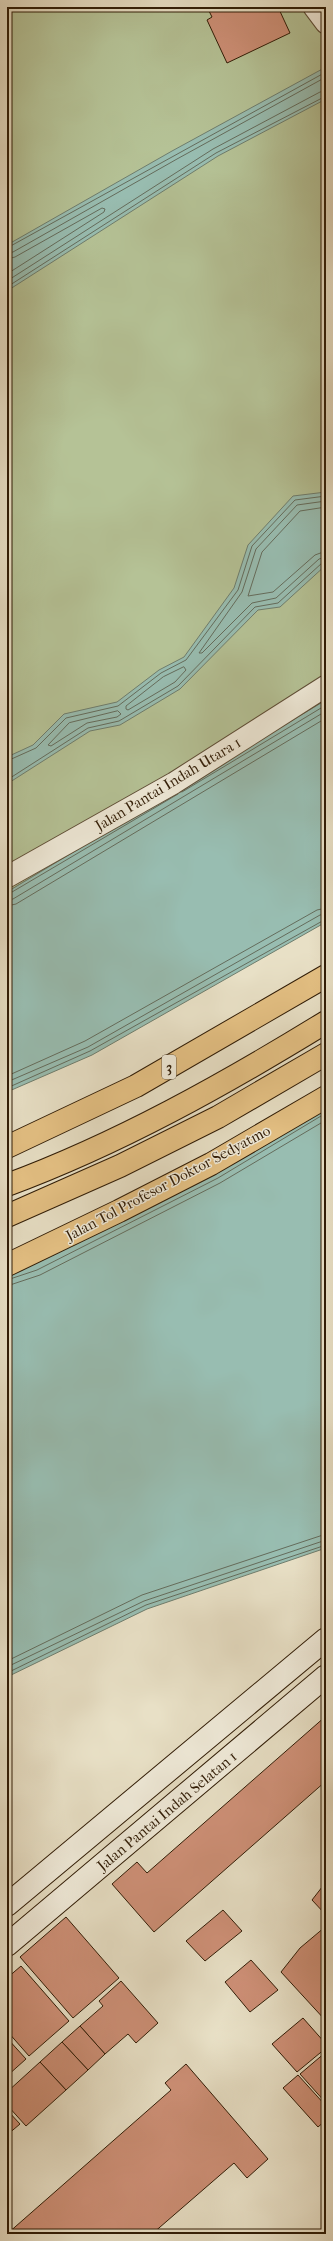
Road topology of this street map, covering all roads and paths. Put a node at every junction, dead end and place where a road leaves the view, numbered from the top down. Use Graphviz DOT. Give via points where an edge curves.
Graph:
graph roads {
  1 [pos="314,7"];
  2 [pos="326,22"];
  3 [pos="326,686"];
  4 [pos="7,877"];
  5 [pos="326,976"];
  6 [pos="326,1022"];
  7 [pos="326,1054"];
  8 [pos="326,1097"];
  9 [pos="7,1147"];
  10 [pos="7,1185"];
  11 [pos="7,1216"];
  12 [pos="7,1265"];
  13 [pos="326,1639"];
  14 [pos="326,1676"];
  15 [pos="7,1905"];
  16 [pos="7,1945"];
  1 -- 2 [label="street"];
  3 -- 4 [label="street, Jalan Pantai Indah Utara 1" via="174,783"];
  5 -- 9 [label="highway, 3" via="136,1086"];
  6 -- 10 [label="highway" via="189,1101 100,1145"];
  7 -- 11 [label="highway" via="218,1117 120,1166"];
  8 -- 12 [label="highway, Jalan Tol Profesor Doktor Sedyatmo" via="211,1164 119,1212"];
  13 -- 15 [label="street, Jalan Pantai Indah Selatan 1"];
  14 -- 16 [label="street, Jalan Pantai Indah Selatan 1"];
}
